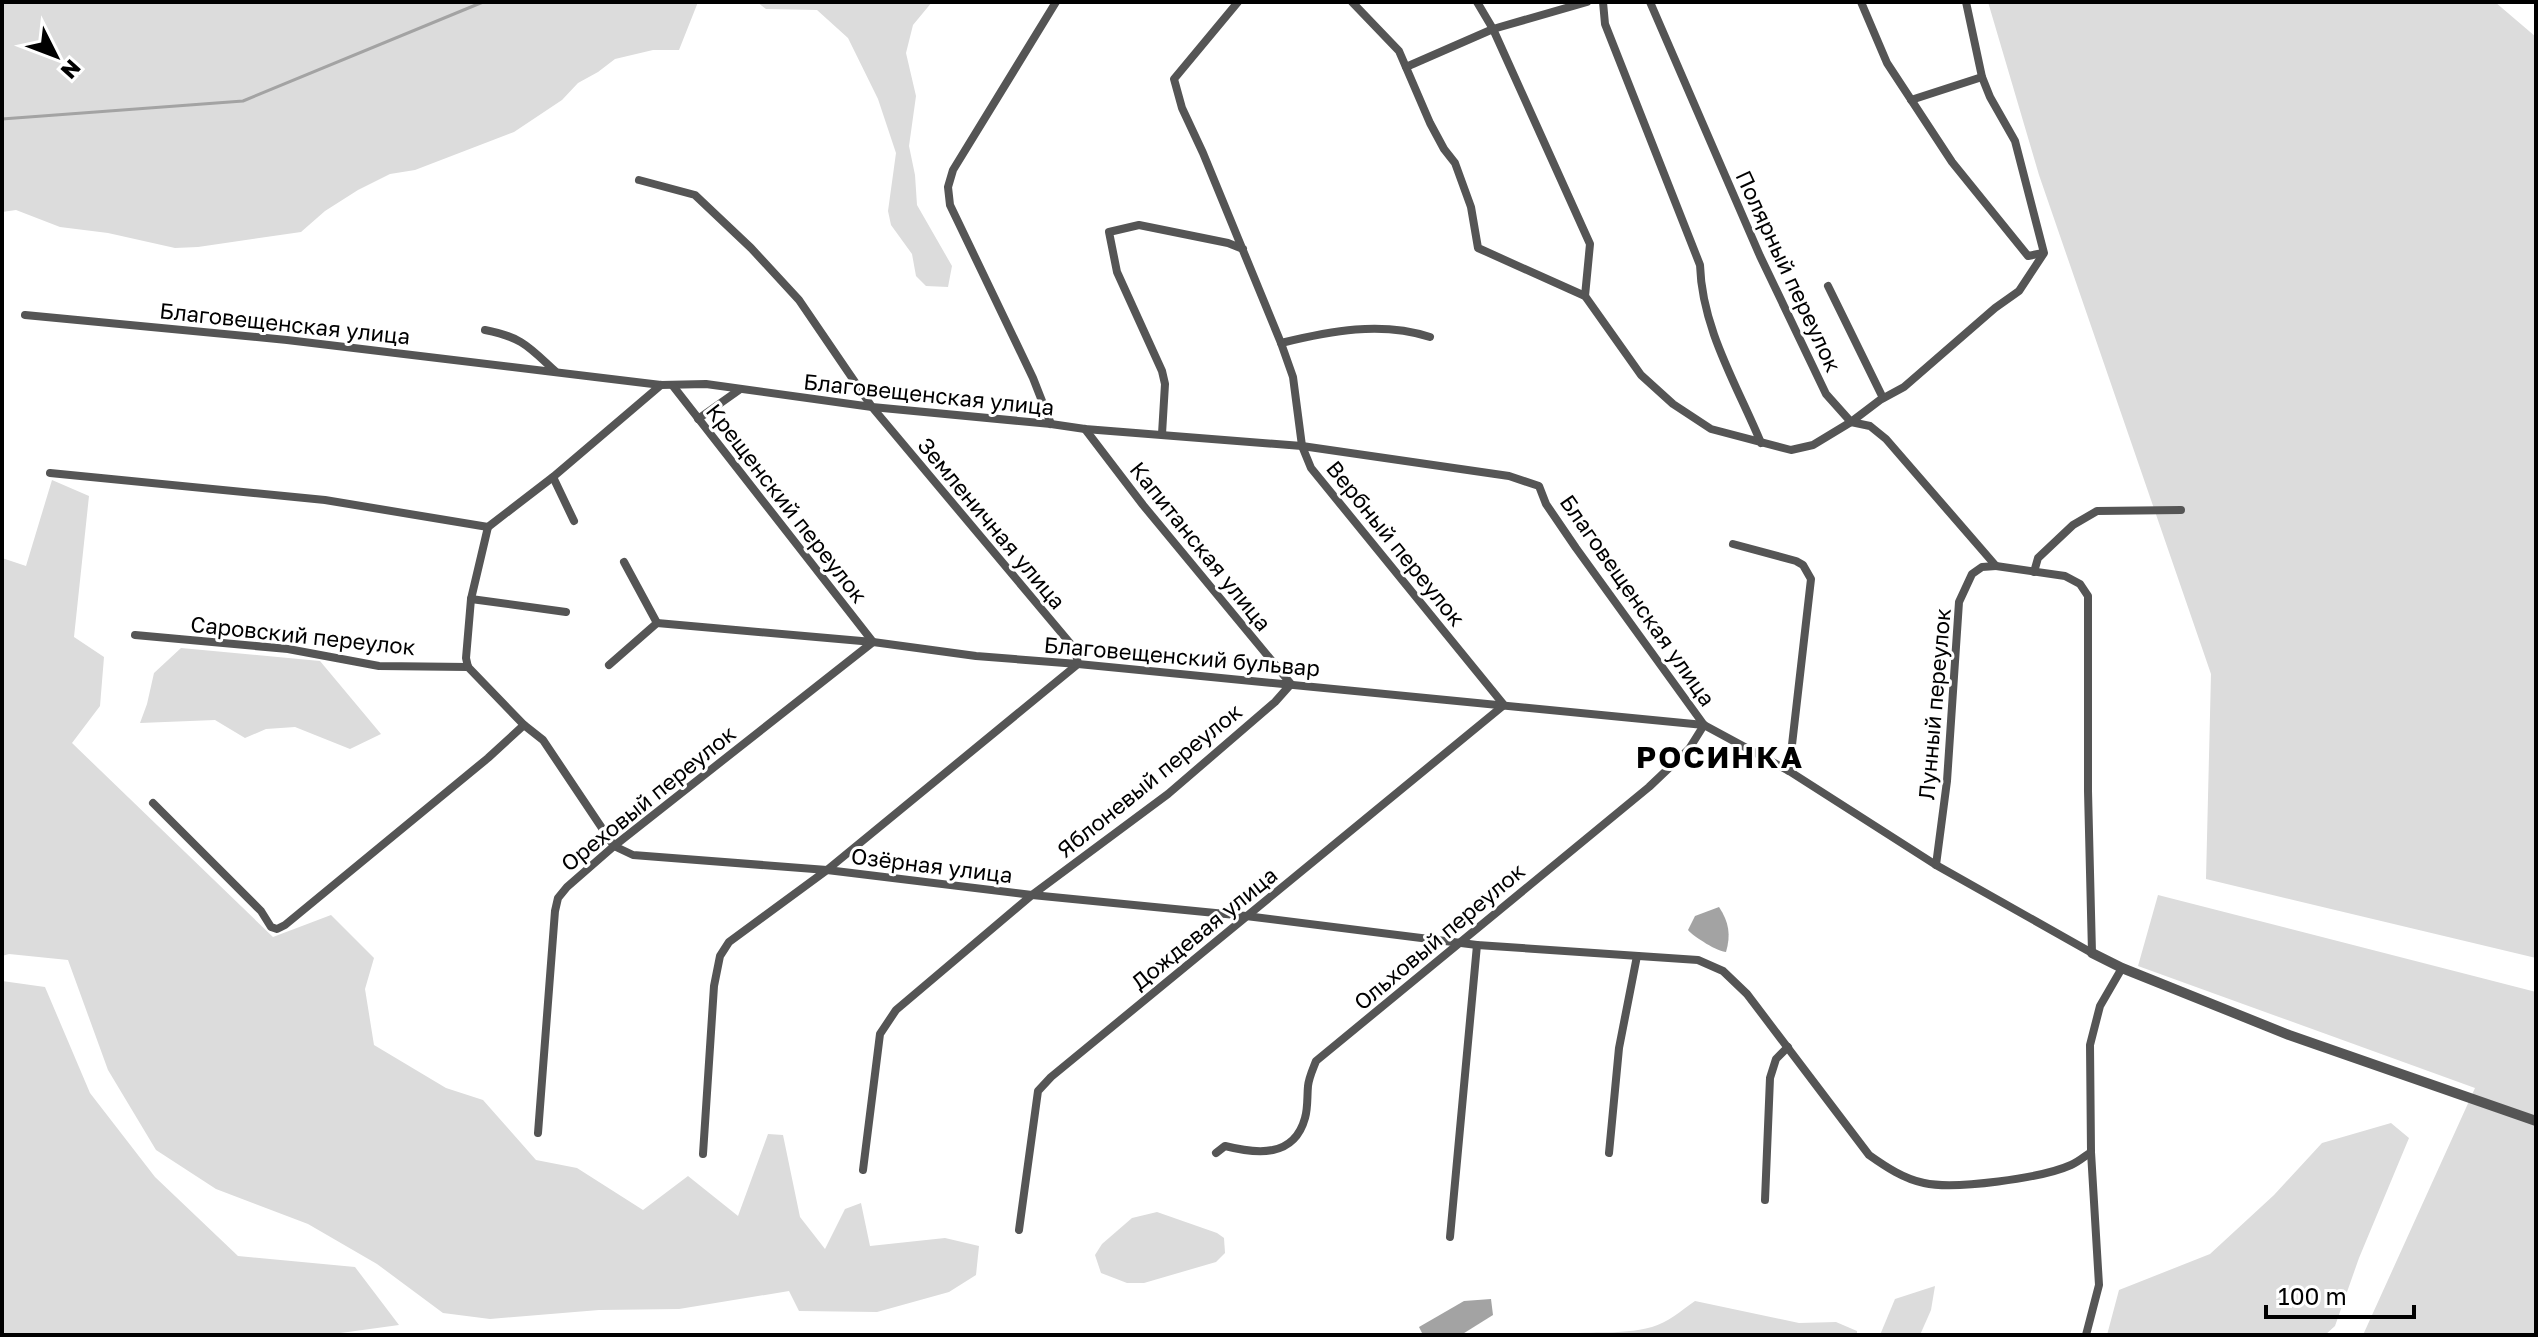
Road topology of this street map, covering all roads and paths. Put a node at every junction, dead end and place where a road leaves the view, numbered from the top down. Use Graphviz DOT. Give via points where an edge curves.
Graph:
graph roads {
  1 [pos="1056,2"];
  2 [pos="1238,2"];
  3 [pos="1352,2"];
  4 [pos="1477,2"];
  5 [pos="1587,2"];
  6 [pos="1603,2"];
  7 [pos="1650,2"];
  8 [pos="1861,2"];
  9 [pos="1966,2"];
  10 [pos="1493,29"];
  11 [pos="1406,67"];
  12 [pos="1982,77"];
  13 [pos="1911,100"];
  14 [pos="639,180"];
  15 [pos="1244,249"];
  16 [pos="2044,253"];
  17 [pos="1828,286"];
  18 [pos="1585,296"];
  19 [pos="25,315"];
  20 [pos="485,330"];
  21 [pos="1430,337"];
  22 [pos="1281,343"];
  23 [pos="556,372"];
  24 [pos="661,385"];
  25 [pos="673,386"];
  26 [pos="739,390"];
  27 [pos="1883,398"];
  28 [pos="872,407"];
  29 [pos="698,419"];
  30 [pos="1851,422"];
  31 [pos="1051,424"];
  32 [pos="1085,429"];
  33 [pos="1162,434"];
  34 [pos="1761,443"];
  35 [pos="1302,446"];
  36 [pos="50,473"];
  37 [pos="553,477"];
  38 [pos="2181,510"];
  39 [pos="574,521"];
  40 [pos="488,527"];
  41 [pos="1733,544"];
  42 [pos="624,562"];
  43 [pos="1996,566"];
  44 [pos="2034,572"];
  45 [pos="471,599"];
  46 [pos="566,612"];
  47 [pos="657,623"];
  48 [pos="135,635"];
  49 [pos="873,642"];
  50 [pos="1078,664"];
  51 [pos="609,665"];
  52 [pos="468,667"];
  53 [pos="1291,684"];
  54 [pos="1504,705"];
  55 [pos="524,725"];
  56 [pos="1704,725"];
  57 [pos="1789,771"];
  58 [pos="153,803"];
  59 [pos="614,846"];
  60 [pos="1936,865"];
  61 [pos="827,870"];
  62 [pos="1032,895"];
  63 [pos="1246,916"];
  64 [pos="1460,942"];
  65 [pos="1477,945"];
  66 [pos="2092,953"];
  67 [pos="1637,956"];
  68 [pos="2122,968"];
  69 [pos="1788,1047"];
  70 [pos="2536,1121"];
  71 [pos="538,1133"];
  72 [pos="2091,1152"];
  73 [pos="1216,1153"];
  74 [pos="1609,1153"];
  75 [pos="703,1154"];
  76 [pos="863,1170"];
  77 [pos="1765,1200"];
  78 [pos="1019,1230"];
  79 [pos="1450,1237"];
  80 [pos="2086,1335"];
  1 -- 31 [label="street" via="953,170 948,187 950,205"];
  2 -- 15 [label="street, Вербный переулок" via="1174,79"];
  3 -- 11 [label="street" via="1399,51"];
  4 -- 10 [label="street"];
  5 -- 10 [label="street"];
  6 -- 34 [label="street" via="1605,24 1700,265 1700,287 1715,342"];
  7 -- 30 [label="street, Полярный переулок" via="1773,284 1826,394"];
  8 -- 13 [label="street" via="1887,63"];
  9 -- 12 [label="street"];
  10 -- 11 [label="street"];
  10 -- 18 [label="street" via="1590,244"];
  11 -- 18 [label="street" via="1430,123 1455,163 1478,248"];
  12 -- 13 [label="street"];
  12 -- 16 [label="street" via="2015,141"];
  13 -- 16 [label="street" via="1952,162 2028,256"];
  14 -- 28 [label="street, Земленичная улица" via="695,195 751,248 799,300"];
  15 -- 22 [label="street, Вербный переулок"];
  15 -- 33 [label="street" via="1139,225 1109,232 1117,272 1162,371"];
  16 -- 27 [label="street" via="2019,291 1904,387"];
  17 -- 27 [label="street"];
  18 -- 34 [label="street" via="1641,375 1673,404 1711,429"];
  19 -- 23 [label="street, Благовещенская улица"];
  20 -- 23 [label="street" via="529,345"];
  21 -- 22 [label="street" via="1385,328 1329,331"];
  22 -- 35 [label="street, Вербный переулок" via="1293,377"];
  23 -- 24 [label="street, Благовещенская улица"];
  24 -- 25 [label="street, Благовещенская улица"];
  24 -- 37 [label="street"];
  25 -- 26 [label="street, Благовещенская улица"];
  25 -- 29 [label="street, Крещенский переулок"];
  26 -- 28 [label="street, Благовещенская улица"];
  26 -- 29 [label="street"];
  27 -- 30 [label="street"];
  28 -- 31 [label="street, Благовещенская улица"];
  28 -- 50 [label="street, Земленичная улица" via="1075,649"];
  29 -- 49 [label="street, Крещенский переулок"];
  30 -- 34 [label="street" via="1813,445 1791,450"];
  30 -- 43 [label="street, Полярный переулок" via="1870,426 1886,439"];
  31 -- 32 [label="street, Благовещенская улица"];
  32 -- 33 [label="street, Благовещенская улица"];
  32 -- 53 [label="street, Капитанская улица"];
  33 -- 35 [label="street, Благовещенская улица"];
  35 -- 54 [label="street, Вербный переулок" via="1311,468"];
  35 -- 56 [label="street, Благовещенская улица" via="1490,472 1539,486 1576,548"];
  36 -- 40 [label="street" via="325,500"];
  37 -- 39 [label="street"];
  37 -- 40 [label="street"];
  38 -- 44 [label="street" via="2097,511 2073,525 2038,558"];
  40 -- 45 [label="street"];
  41 -- 57 [label="street" via="1796,561 1811,579"];
  42 -- 47 [label="street"];
  43 -- 44 [label="street"];
  43 -- 60 [label="street, Лунный переулок" via="1972,574 1959,602"];
  44 -- 66 [label="street" via="2065,576 2088,596"];
  45 -- 46 [label="street"];
  45 -- 52 [label="street"];
  47 -- 49 [label="street, Благовещенский бульвар"];
  47 -- 51 [label="street"];
  48 -- 52 [label="street, Саровский переулок" via="288,649 379,666"];
  49 -- 50 [label="street, Благовещенский бульвар"];
  49 -- 59 [label="street, Ореховый переулок"];
  50 -- 53 [label="street, Благовещенский бульвар"];
  50 -- 61 [label="street"];
  52 -- 55 [label="street"];
  53 -- 54 [label="street, Благовещенский бульвар"];
  53 -- 62 [label="street, Яблоневый переулок" via="1168,794"];
  54 -- 56 [label="street, Благовещенский бульвар"];
  54 -- 63 [label="street, Дождевая улица"];
  55 -- 58 [label="street" via="277,929"];
  55 -- 59 [label="street" via="543,740"];
  56 -- 57 [label="street"];
  56 -- 64 [label="street, Ольховый переулок" via="1689,749 1649,787"];
  57 -- 60 [label="street"];
  59 -- 61 [label="street, Озёрная улица" via="633,855"];
  59 -- 71 [label="street, Ореховый переулок" via="558,898"];
  60 -- 66 [label="street"];
  61 -- 62 [label="street, Озёрная улица"];
  61 -- 75 [label="street" via="729,942 720,956"];
  62 -- 63 [label="street, Озёрная улица"];
  62 -- 76 [label="street, Яблоневый переулок" via="914,994 880,1034"];
  63 -- 64 [label="street, Озёрная улица"];
  63 -- 78 [label="street, Дождевая улица" via="1038,1091"];
  64 -- 65 [label="street, Озёрная улица"];
  64 -- 73 [label="street, Ольховый переулок" via="1316,1061 1305,1120 1289,1143 1271,1152 1225,1146"];
  65 -- 67 [label="street, Озёрная улица"];
  65 -- 79 [label="street"];
  66 -- 68 [label="street"];
  67 -- 69 [label="street, Озёрная улица" via="1698,960 1723,971"];
  67 -- 74 [label="street" via="1619,1048"];
  68 -- 70 [label="street" via="2289,1035"];
  68 -- 72 [label="street" via="2100,1006 2090,1045"];
  69 -- 72 [label="street, Озёрная улица" via="1869,1155 1911,1179 1937,1185 2042,1174 2073,1165"];
  69 -- 77 [label="street" via="1776,1059 1770,1078"];
  72 -- 80 [label="street" via="2099,1285"];
}
